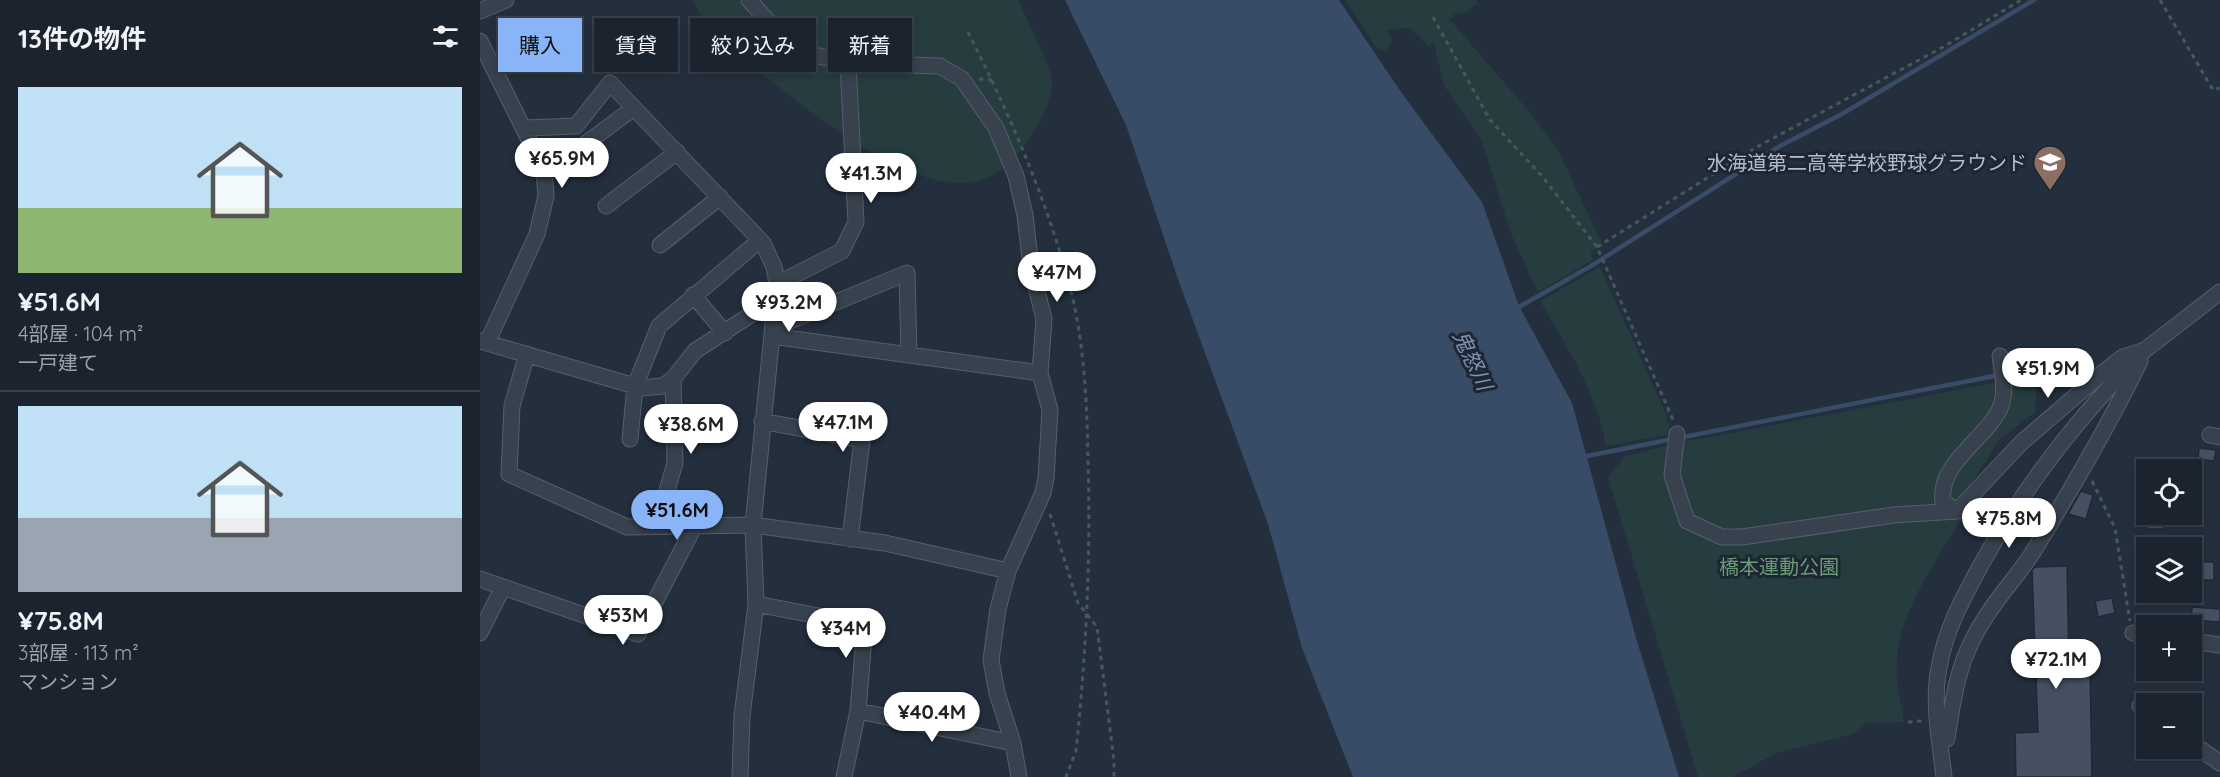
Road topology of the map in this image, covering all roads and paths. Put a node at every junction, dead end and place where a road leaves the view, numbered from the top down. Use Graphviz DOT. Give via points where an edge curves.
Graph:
graph roads {
  1 [pos="506,0"];
  2 [pos="749,0"];
  3 [pos="2021,0"];
  4 [pos="2160,0"];
  5 [pos="480,11"];
  6 [pos="1433,17"];
  7 [pos="480,41"];
  8 [pos="828,58"];
  9 [pos="912,65"];
  10 [pos="848,72"];
  11 [pos="2220,88"];
  12 [pos="634,108"];
  13 [pos="525,128"];
  14 [pos="581,147"];
  15 [pos="677,152"];
  16 [pos="720,197"];
  17 [pos="606,206"];
  18 [pos="760,240"];
  19 [pos="660,245"];
  20 [pos="1597,247"];
  21 [pos="776,292"];
  22 [pos="2220,292"];
  23 [pos="693,295"];
  24 [pos="773,332"];
  25 [pos="725,333"];
  26 [pos="484,342"];
  27 [pos="2145,350"];
  28 [pos="527,354"];
  29 [pos="909,355"];
  30 [pos="2002,368"];
  31 [pos="1040,373"];
  32 [pos="673,379"];
  33 [pos="635,386"];
  34 [pos="762,421"];
  35 [pos="630,439"];
  36 [pos="1677,439"];
  37 [pos="2084,466"];
  38 [pos="1043,493"];
  39 [pos="1958,511"];
  40 [pos="657,525"];
  41 [pos="695,525"];
  42 [pos="753,525"];
  43 [pos="850,539"];
  44 [pos="1008,571"];
  45 [pos="480,579"];
  46 [pos="1088,585"];
  47 [pos="502,587"];
  48 [pos="756,604"];
  49 [pos="1086,613"];
  50 [pos="2136,617"];
  51 [pos="480,633"];
  52 [pos="2202,642"];
  53 [pos="2220,645"];
  54 [pos="858,711"];
  55 [pos="1013,743"];
  56 [pos="2202,750"];
  57 [pos="2220,762"];
  58 [pos="1944,773"];
  59 [pos="740,777"];
  60 [pos="844,777"];
  61 [pos="1019,777"];
  62 [pos="1066,777"];
  63 [pos="1114,777"];
  1 -- 5 [label="street"];
  2 -- 8 [label="street" via="802,52"];
  3 -- 20 [label="path" via="1945,46 1755,148"];
  4 -- 11 [label="path" via="2213,90"];
  6 -- 20 [label="path" via="1490,120 1542,176"];
  7 -- 13 [label="street"];
  9 -- 31 [label="street" via="940,66 962,79 996,128 1016,176 1044,319"];
  10 -- 21 [label="street" via="855,222 842,251"];
  12 -- 13 [label="street" via="610,83 576,126"];
  12 -- 14 [label="street"];
  12 -- 15 [label="street"];
  13 -- 26 [label="street" via="544,170 546,196 537,234"];
  15 -- 16 [label="street"];
  15 -- 17 [label="street"];
  16 -- 18 [label="street"];
  16 -- 19 [label="street"];
  18 -- 21 [label="street" via="774,267"];
  18 -- 23 [label="street"];
  20 -- 36 [label="path" via="1669,407"];
  21 -- 24 [label="street"];
  21 -- 25 [label="street"];
  22 -- 27 [label="street"];
  23 -- 25 [label="street"];
  23 -- 33 [label="street" via="658,326"];
  24 -- 29 [label="street"];
  24 -- 29 [label="street" via="907,273"];
  24 -- 34 [label="street"];
  25 -- 32 [label="street" via="695,351"];
  26 -- 28 [label="street"];
  27 -- 37 [label="street"];
  27 -- 39 [label="street" via="2123,357 2021,443"];
  27 -- 58 [label="street" via="2105,389 2038,473 1999,532 1961,603 1945,640 1938,670"];
  28 -- 33 [label="street"];
  28 -- 40 [label="street" via="512,406 508,474 627,527"];
  29 -- 31 [label="street"];
  30 -- 39 [label="street" via="2002,405 1957,460 1941,488 1943,501"];
  31 -- 38 [label="street" via="1050,410"];
  32 -- 33 [label="street" via="663,386"];
  32 -- 40 [label="street" via="675,463"];
  33 -- 35 [label="street"];
  34 -- 42 [label="street"];
  34 -- 43 [label="street" via="862,440"];
  36 -- 39 [label="street" via="1672,475 1687,521 1722,537 1894,515"];
  37 -- 50 [label="path" via="2115,528"];
  37 -- 58 [label="street" via="2032,554 1986,616 1970,648 1954,686"];
  38 -- 44 [label="street"];
  38 -- 49 [label="path" via="1078,603"];
  40 -- 41 [label="street"];
  41 -- 42 [label="street"];
  41 -- 47 [label="street" via="638,634"];
  42 -- 43 [label="street"];
  42 -- 48 [label="street"];
  43 -- 44 [label="street" via="885,543"];
  44 -- 55 [label="street" via="991,660"];
  45 -- 47 [label="street"];
  46 -- 49 [label="path"];
  47 -- 51 [label="street"];
  48 -- 54 [label="street" via="865,626"];
  48 -- 59 [label="street" via="742,716"];
  49 -- 62 [label="path" via="1076,751"];
  49 -- 63 [label="path" via="1097,627"];
  52 -- 53 [label="street"];
  54 -- 55 [label="street"];
  54 -- 60 [label="street"];
  55 -- 61 [label="street"];
  56 -- 57 [label="street"];
}
